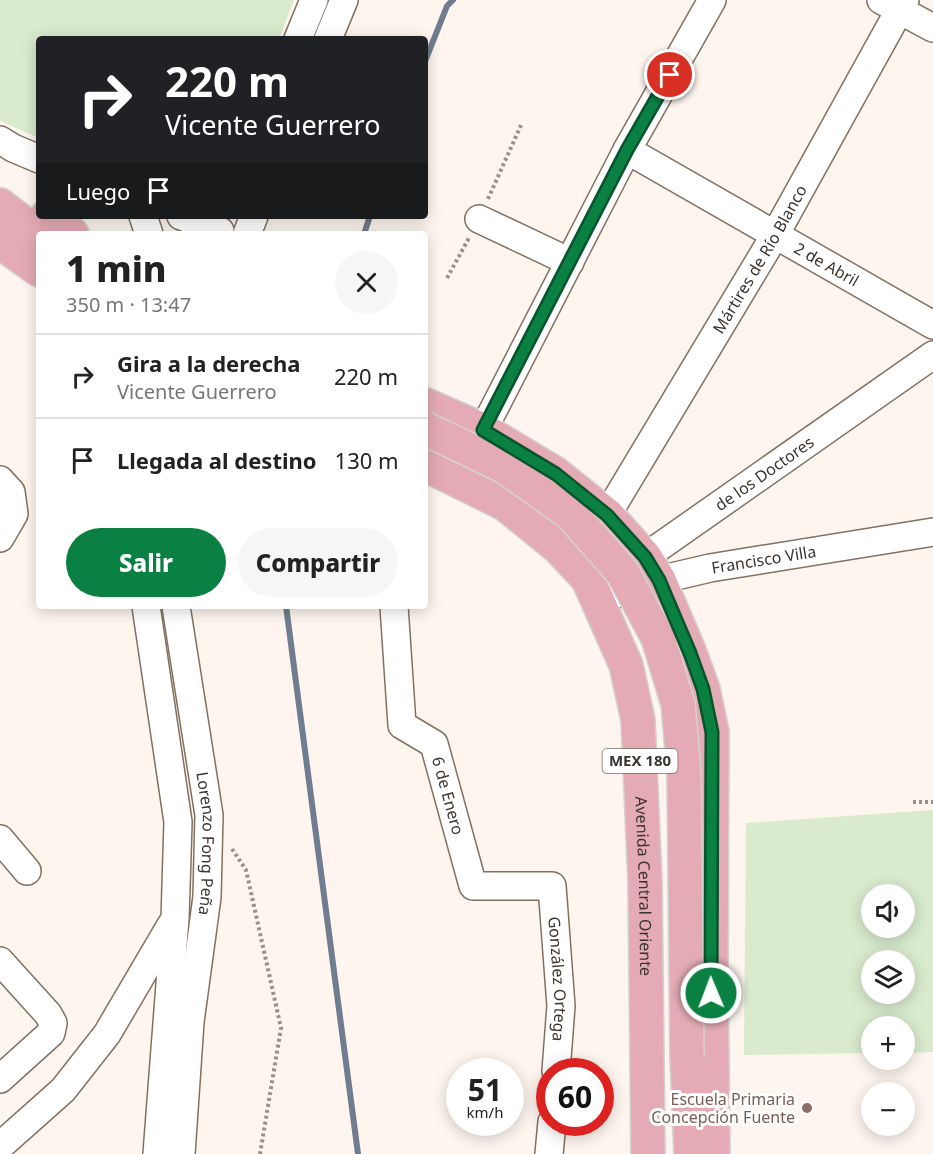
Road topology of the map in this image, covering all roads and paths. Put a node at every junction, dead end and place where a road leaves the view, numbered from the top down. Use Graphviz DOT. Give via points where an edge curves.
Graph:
graph roads {
  1 [pos="314,0"];
  2 [pos="344,0"];
  3 [pos="712,0"];
  4 [pos="895,3"];
  5 [pos="933,28"];
  6 [pos="299,36"];
  7 [pos="329,36"];
  8 [pos="0,140"];
  9 [pos="627,150"];
  10 [pos="36,158"];
  11 [pos="0,182"];
  12 [pos="0,205"];
  13 [pos="36,208"];
  14 [pos="51,219"];
  15 [pos="192,219"];
  16 [pos="479,219"];
  17 [pos="221,227"];
  18 [pos="0,230"];
  19 [pos="68,231"];
  20 [pos="36,233"];
  21 [pos="775,235"];
  22 [pos="0,242"];
  23 [pos="36,257"];
  24 [pos="570,262"];
  25 [pos="36,268"];
  26 [pos="933,325"];
  27 [pos="933,355"];
  28 [pos="429,414"];
  29 [pos="483,430"];
  30 [pos="428,452"];
  31 [pos="428,466"];
  32 [pos="0,480"];
  33 [pos="607,515"];
  34 [pos="933,532"];
  35 [pos="0,538"];
  36 [pos="652,569"];
  37 [pos="593,590"];
  38 [pos="146,609"];
  39 [pos="176,609"];
  40 [pos="394,609"];
  41 [pos="913,802"];
  42 [pos="933,802"];
  43 [pos="209,815"];
  44 [pos="178,822"];
  45 [pos="0,839"];
  46 [pos="27,871"];
  47 [pos="552,886"];
  48 [pos="175,919"];
  49 [pos="0,961"];
  50 [pos="123,1009"];
  51 [pos="178,1022"];
  52 [pos="675,1057"];
  53 [pos="557,1058"];
  54 [pos="0,1079"];
  55 [pos="551,1136"];
  56 [pos="0,1146"];
  57 [pos="157,1154"];
  58 [pos="181,1154"];
  59 [pos="260,1154"];
  60 [pos="549,1154"];
  61 [pos="648,1154"];
  62 [pos="665,1154"];
  63 [pos="691,1154"];
  64 [pos="713,1154"];
  1 -- 6 [label="street"];
  2 -- 7 [label="street"];
  3 -- 9 [label="street"];
  4 -- 5 [label="street"];
  4 -- 21 [label="street, Mártires de Río Blanco"];
  8 -- 10 [label="street"];
  9 -- 21 [label="street, 2 de Abril"];
  9 -- 24 [label="street"];
  11 -- 13 [label="main road"];
  12 -- 20 [label="main road"];
  14 -- 19 [label="main road"];
  15 -- 17 [label="street"];
  16 -- 24 [label="street"];
  18 -- 23 [label="main road"];
  21 -- 26 [label="street, 2 de Abril"];
  21 -- 33 [label="street, Mártires de Río Blanco"];
  22 -- 25 [label="main road"];
  24 -- 29 [label="street"];
  27 -- 36 [label="street, de los Doctores"];
  28 -- 29 [label="main road"];
  28 -- 52 [label="main road, bridge" via="570,513 623,573 658,638 678,704 684,772"];
  29 -- 33 [label="main road" via="556,474"];
  30 -- 52 [label="main road" via="537,510 586,556 627,617 653,686 664,759"];
  31 -- 37 [label="main road, Avenida Central Oriente / MEX 180" via="506,504 558,547"];
  32 -- 35 [label="street" via="11,492 14,514"];
  33 -- 36 [label="main road"];
  34 -- 36 [label="street, Francisco Villa" via="710,568"];
  36 -- 37 [label="street, Francisco Villa"];
  36 -- 64 [label="main road" via="696,671 712,732"];
  37 -- 61 [label="main road, Avenida Central Oriente / MEX 180" via="626,665 638,720 645,882"];
  38 -- 44 [label="street, Lorenzo Fong Peña"];
  39 -- 43 [label="street, Lorenzo Fong Peña"];
  40 -- 47 [label="street, 6 de Enero" via="402,724 434,744 472,886"];
  41 -- 42 [label="path"];
  43 -- 44 [label="street"];
  43 -- 51 [label="street, Lorenzo Fong Peña" via="207,897"];
  43 -- 59 [label="path" via="246,870 281,1028"];
  44 -- 48 [label="street, Lorenzo Fong Peña"];
  45 -- 46 [label="street"];
  47 -- 53 [label="street, González Ortega" via="561,1006"];
  48 -- 50 [label="street"];
  48 -- 51 [label="street, Lorenzo Fong Peña"];
  49 -- 54 [label="street" via="52,1023 51,1033"];
  50 -- 51 [label="street"];
  50 -- 56 [label="street" via="63,1090"];
  51 -- 57 [label="street, Lorenzo Fong Peña"];
  51 -- 58 [label="street, Lorenzo Fong Peña"];
  52 -- 62 [label="main road"];
  52 -- 63 [label="main road"];
  55 -- 60 [label="street"];
}
